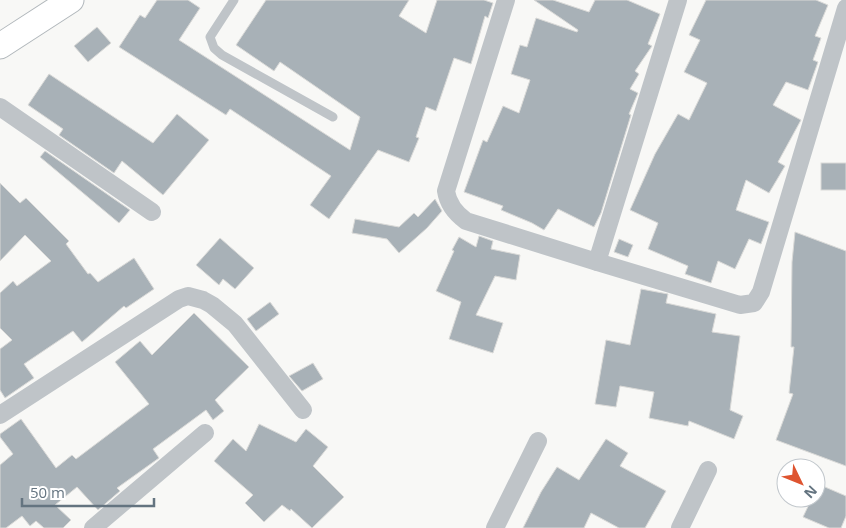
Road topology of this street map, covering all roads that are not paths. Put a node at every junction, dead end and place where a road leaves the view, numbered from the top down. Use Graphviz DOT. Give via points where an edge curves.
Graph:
graph roads {
  1 [pos="71,0"];
  2 [pos="234,0"];
  3 [pos="506,0"];
  4 [pos="678,0"];
  5 [pos="846,8"];
  6 [pos="0,46"];
  7 [pos="0,107"];
  8 [pos="333,117"];
  9 [pos="152,212"];
  10 [pos="597,262"];
  11 [pos="303,410"];
  12 [pos="0,415"];
  13 [pos="206,433"];
  14 [pos="538,441"];
  15 [pos="708,470"];
  16 [pos="93,528"];
  17 [pos="495,528"];
  18 [pos="680,528"];
  1 -- 6 [label="main road"];
  2 -- 8 [label="lane" via="210,37 214,48"];
  3 -- 10 [label="street" via="446,191 448,199 457,215 466,221"];
  4 -- 10 [label="street"];
  5 -- 10 [label="street" via="761,292 754,303 740,305"];
  7 -- 9 [label="street"];
  11 -- 12 [label="street" via="235,324 212,305 188,296"];
  13 -- 16 [label="street"];
  14 -- 17 [label="street"];
  15 -- 18 [label="street"];
}
